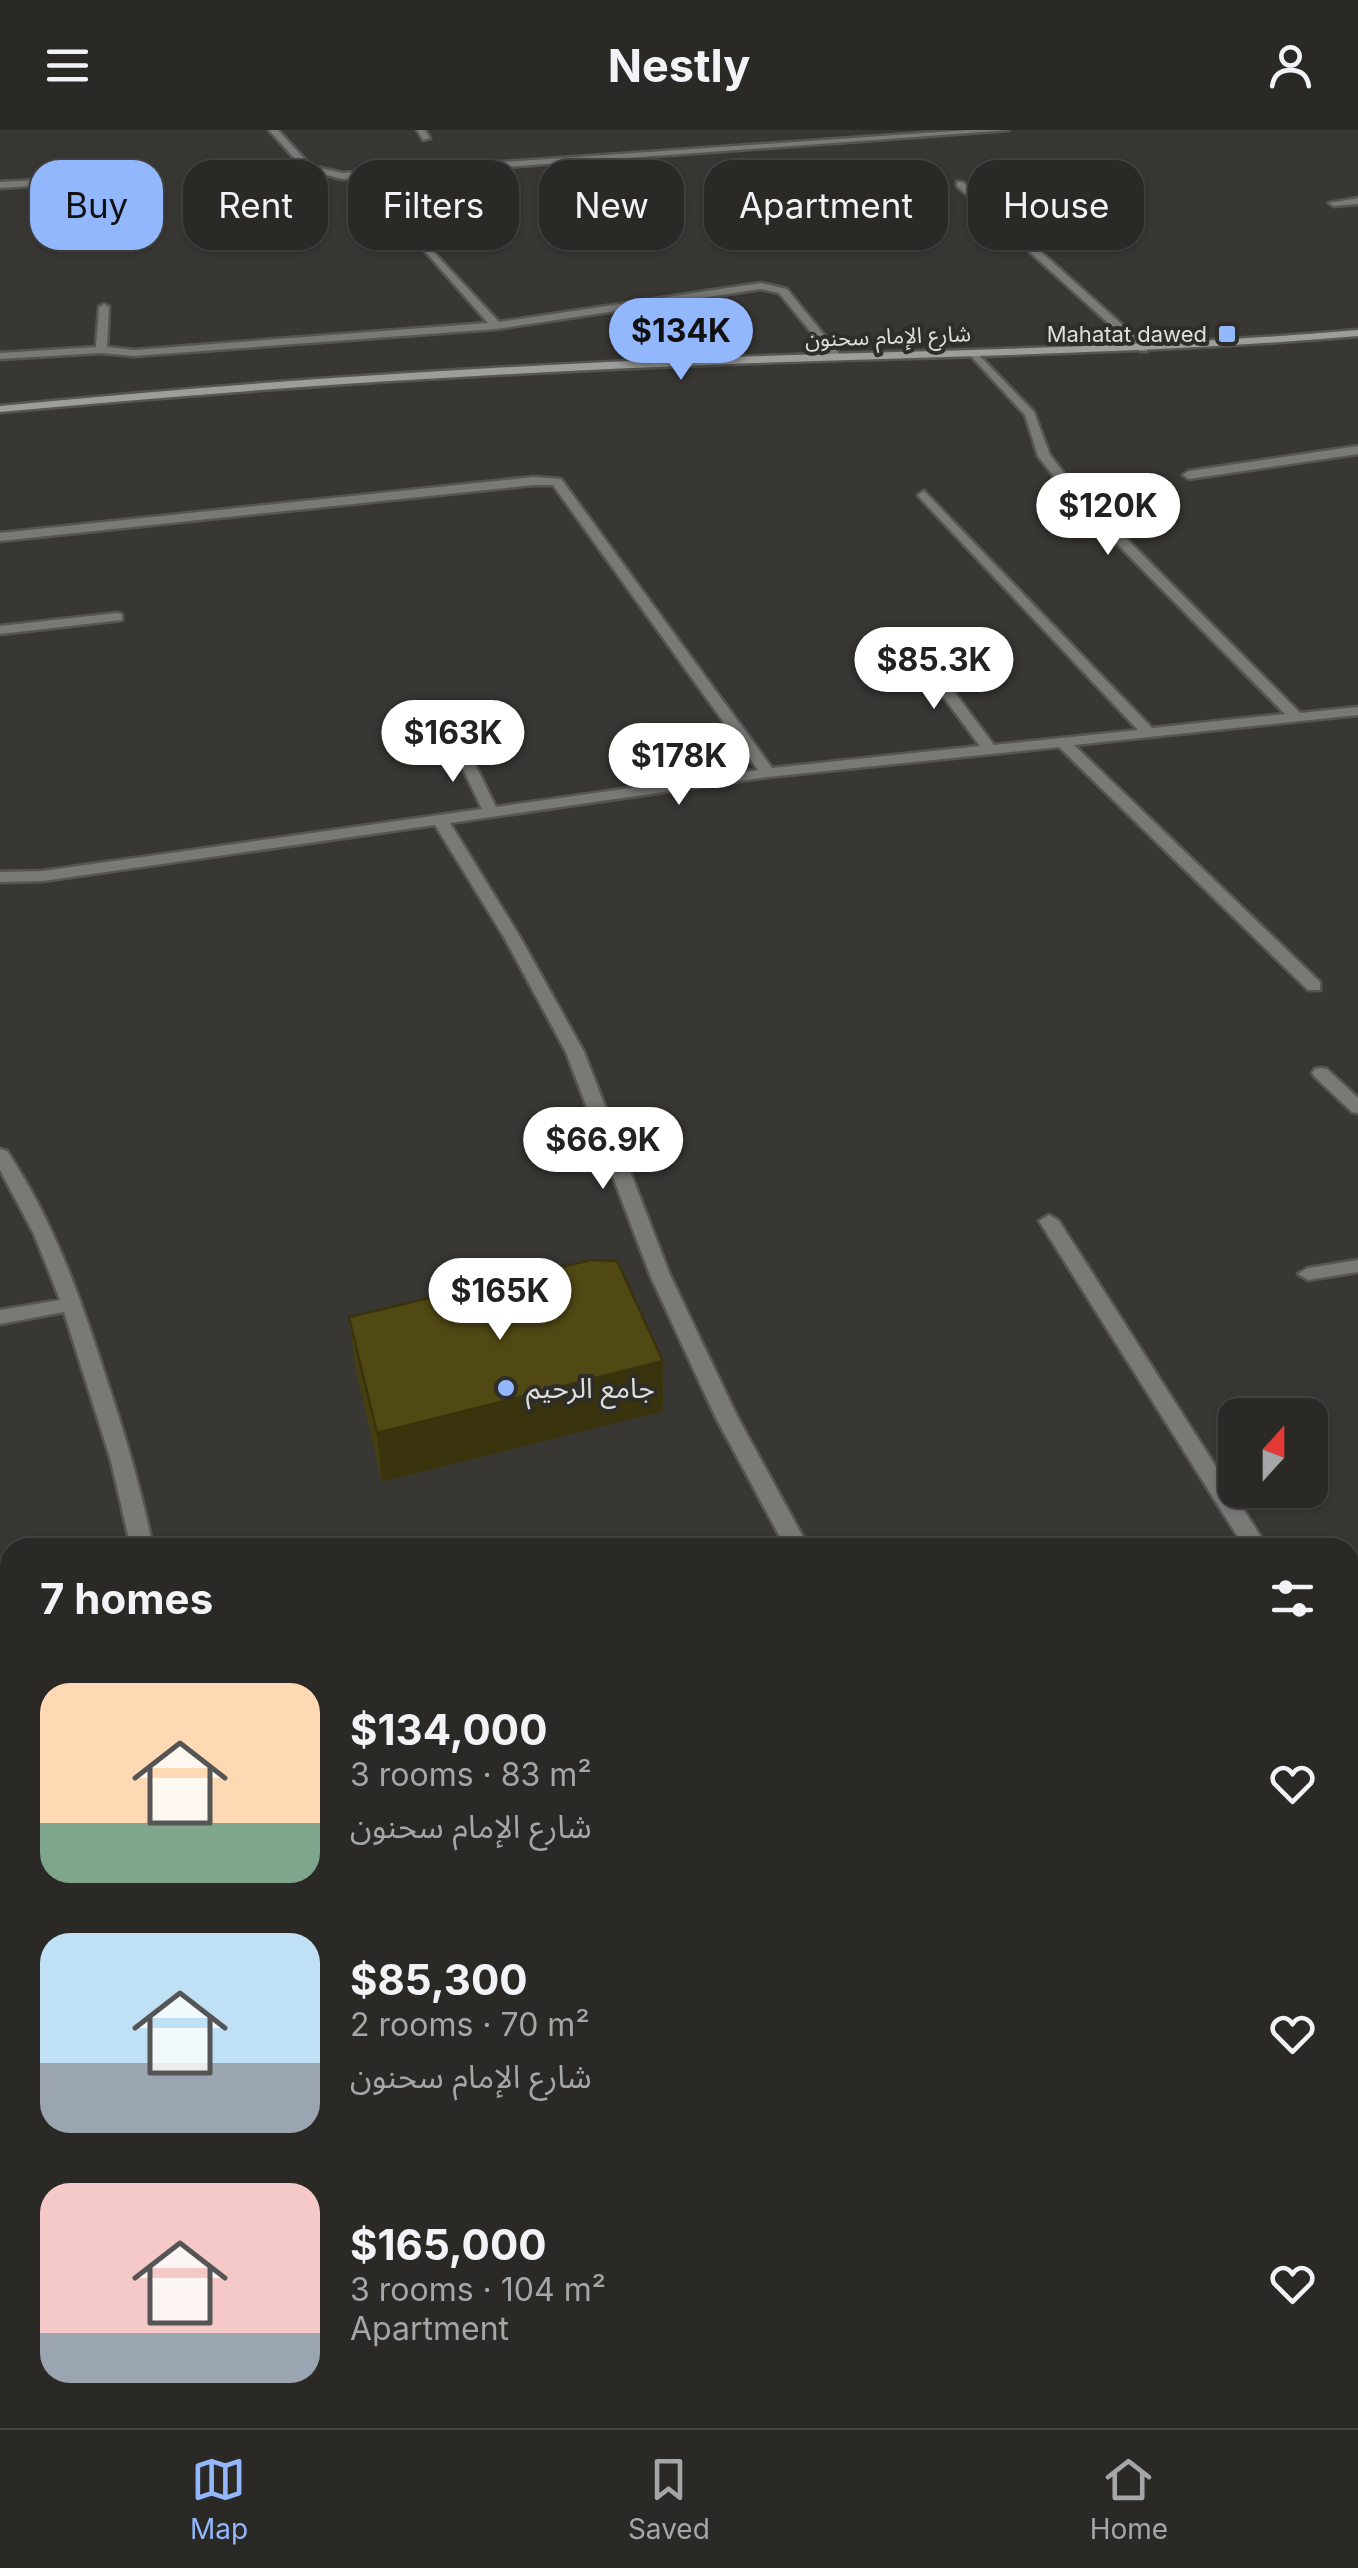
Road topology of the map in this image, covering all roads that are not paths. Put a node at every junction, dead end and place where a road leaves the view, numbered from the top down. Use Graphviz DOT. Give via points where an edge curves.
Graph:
graph roads {
  1 [pos="273,130"];
  2 [pos="1004,130"];
  3 [pos="30,183"];
  4 [pos="960,184"];
  5 [pos="0,185"];
  6 [pos="1358,201"];
  7 [pos="1334,203"];
  8 [pos="429,250"];
  9 [pos="104,308"];
  10 [pos="496,326"];
  11 [pos="1358,333"];
  12 [pos="1142,349"];
  13 [pos="101,350"];
  14 [pos="974,353"];
  15 [pos="0,356"];
  16 [pos="838,356"];
  17 [pos="0,409"];
  18 [pos="1358,450"];
  19 [pos="1189,475"];
  20 [pos="924,495"];
  21 [pos="0,537"];
  22 [pos="117,617"];
  23 [pos="0,630"];
  24 [pos="914,648"];
  25 [pos="1358,711"];
  26 [pos="1297,718"];
  27 [pos="1148,732"];
  28 [pos="456,740"];
  29 [pos="1061,741"];
  30 [pos="990,749"];
  31 [pos="768,774"];
  32 [pos="490,810"];
  33 [pos="440,818"];
  34 [pos="0,876"];
  35 [pos="1314,986"];
  36 [pos="1321,1073"];
  37 [pos="1358,1108"];
  38 [pos="0,1155"];
  39 [pos="1049,1221"];
  40 [pos="1358,1266"];
  41 [pos="1308,1274"];
  42 [pos="72,1304"];
  43 [pos="0,1317"];
  44 [pos="140,1538"];
  45 [pos="793,1538"];
  46 [pos="1251,1538"];
  1 -- 2 [label="street" via="308,168 344,176"];
  3 -- 5 [label="street"];
  4 -- 12 [label="street"];
  6 -- 7 [label="street"];
  8 -- 10 [label="street"];
  9 -- 13 [label="street"];
  10 -- 13 [label="street" via="288,345"];
  10 -- 16 [label="street" via="768,286 783,291"];
  11 -- 12 [label="street, شارع الإمام سحنون"];
  12 -- 14 [label="street, شارع الإمام سحنون"];
  13 -- 15 [label="street"];
  14 -- 16 [label="street, شارع الإمام سحنون"];
  14 -- 26 [label="street" via="1030,414 1044,456 1070,489"];
  16 -- 17 [label="street, شارع الإمام سحنون"];
  18 -- 19 [label="street"];
  20 -- 27 [label="street"];
  21 -- 31 [label="street" via="557,482"];
  22 -- 23 [label="street"];
  24 -- 30 [label="street"];
  25 -- 26 [label="street"];
  26 -- 27 [label="street"];
  27 -- 29 [label="street"];
  28 -- 32 [label="street"];
  29 -- 30 [label="street"];
  29 -- 35 [label="street"];
  30 -- 31 [label="street"];
  31 -- 32 [label="street"];
  32 -- 33 [label="street"];
  33 -- 34 [label="street" via="43,876"];
  33 -- 45 [label="street" via="575,1052 660,1275"];
  36 -- 37 [label="street"];
  38 -- 42 [label="street" via="36,1212"];
  39 -- 46 [label="street"];
  40 -- 41 [label="street"];
  42 -- 43 [label="street"];
  42 -- 44 [label="street"];
}
